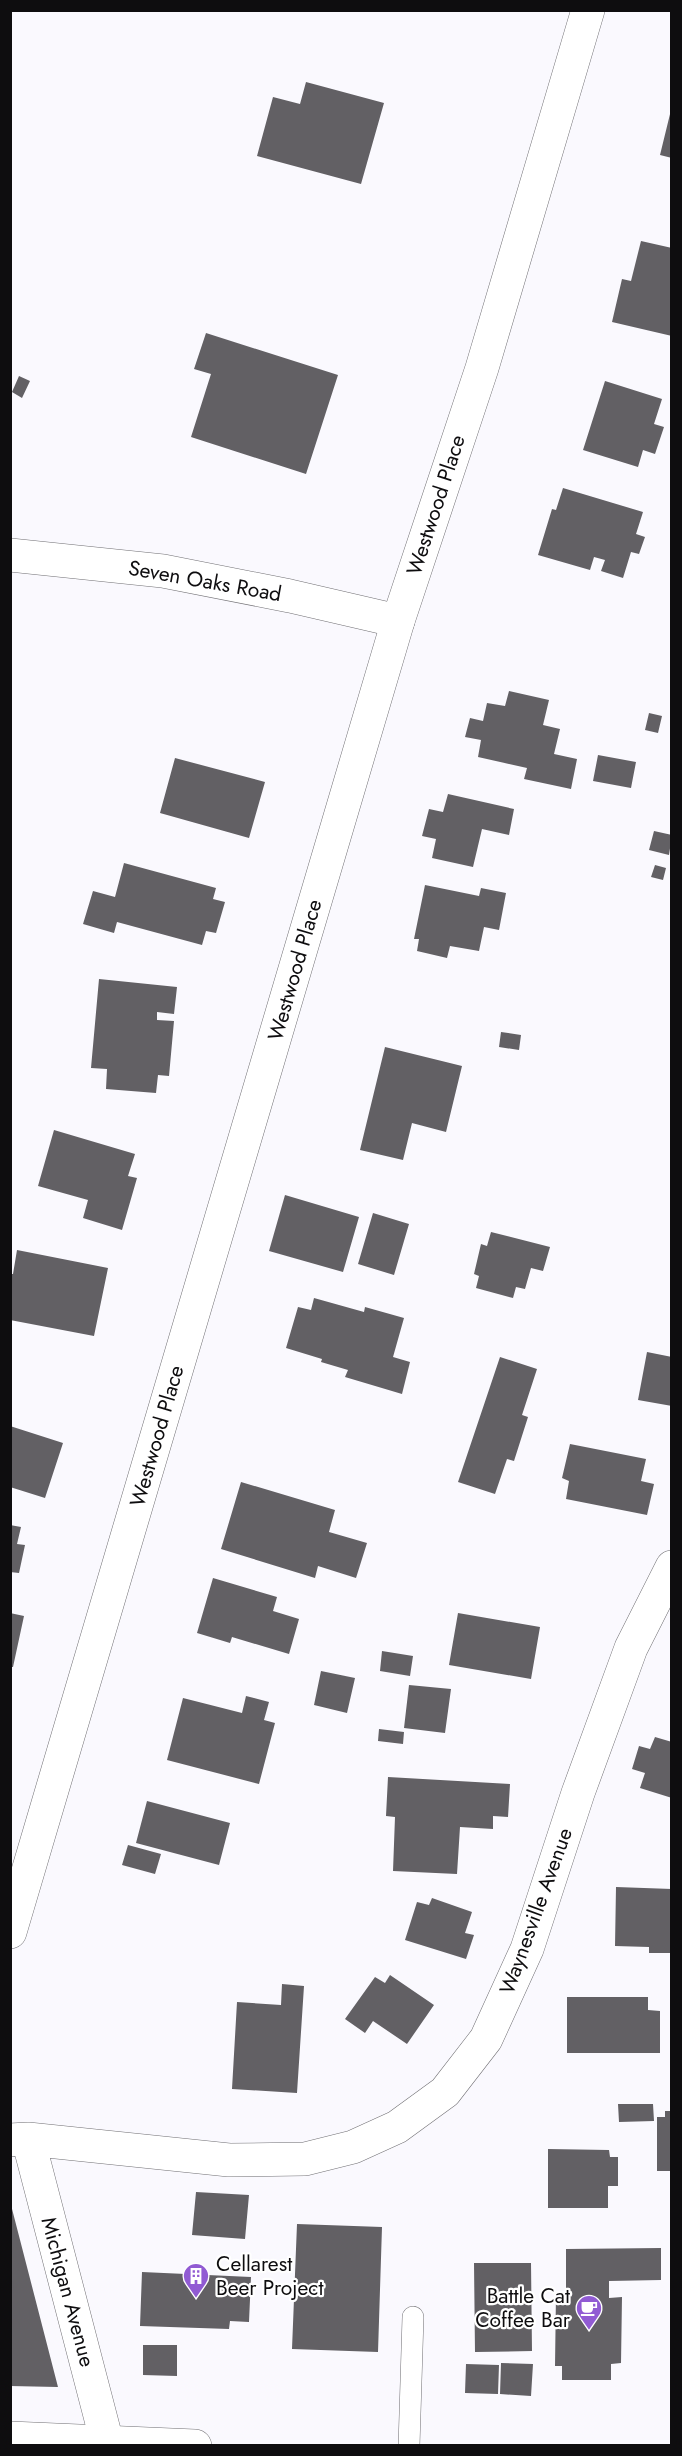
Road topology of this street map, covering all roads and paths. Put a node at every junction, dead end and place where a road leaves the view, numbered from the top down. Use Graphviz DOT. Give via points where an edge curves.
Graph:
graph roads {
  1 [pos="588,10"];
  2 [pos="10,555"];
  3 [pos="398,621"];
  4 [pos="672,1567"];
  5 [pos="10,1932"];
  6 [pos="19,2140"];
  7 [pos="413,2317"];
  8 [pos="10,2438"];
  9 [pos="108,2444"];
  10 [pos="195,2445"];
  11 [pos="409,2445"];
  1 -- 3 [label="street, Westwood Place" via="482,368"];
  2 -- 3 [label="street, Seven Oaks Road" via="163,571"];
  3 -- 5 [label="street, Westwood Place"];
  4 -- 6 [label="street, Waynesville Avenue" via="631,1648 527,1949 486,2039 445,2092 397,2127 353,2147 305,2159 229,2160"];
  6 -- 9 [label="street, Michigan Avenue"];
  7 -- 11 [label="lane"];
  8 -- 9 [label="street"];
  9 -- 10 [label="street"];
}
